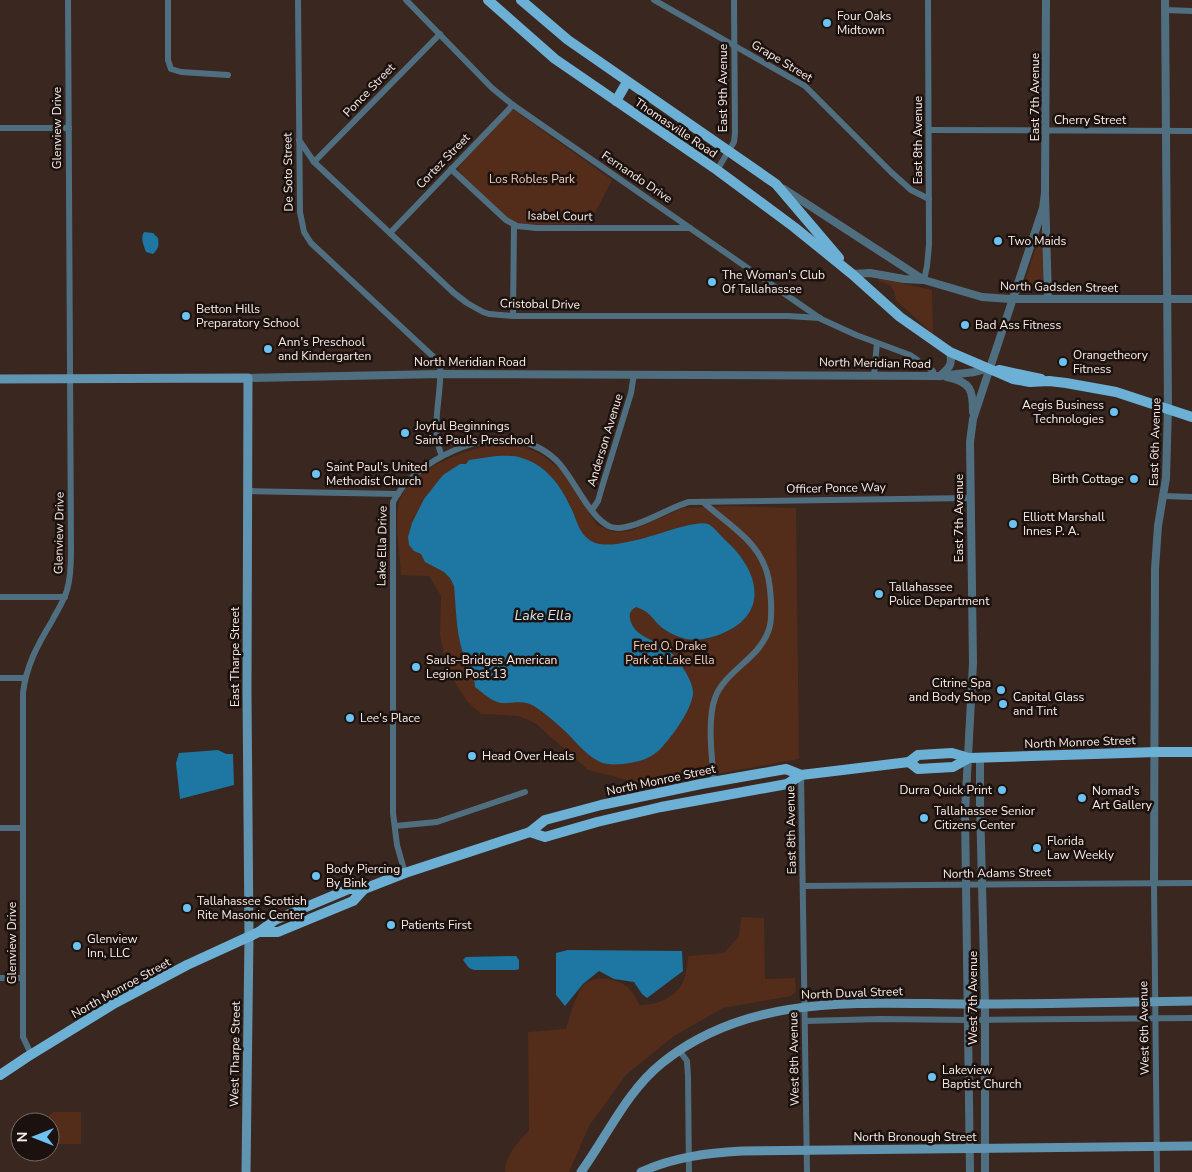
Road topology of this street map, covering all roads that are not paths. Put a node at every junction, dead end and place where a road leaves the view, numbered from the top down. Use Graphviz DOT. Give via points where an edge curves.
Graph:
graph roads {
  1 [pos="68,0"];
  2 [pos="168,0"];
  3 [pos="298,0"];
  4 [pos="406,0"];
  5 [pos="488,0"];
  6 [pos="521,0"];
  7 [pos="654,0"];
  8 [pos="734,0"];
  9 [pos="928,0"];
  10 [pos="1046,0"];
  11 [pos="1165,0"];
  12 [pos="1165,10"];
  13 [pos="1192,11"];
  14 [pos="440,34"];
  15 [pos="735,47"];
  16 [pos="228,75"];
  17 [pos="627,82"];
  18 [pos="616,101"];
  19 [pos="512,105"];
  20 [pos="0,128"];
  21 [pos="69,128"];
  22 [pos="929,130"];
  23 [pos="1046,131"];
  24 [pos="1166,131"];
  25 [pos="1192,131"];
  26 [pos="299,140"];
  27 [pos="729,151"];
  28 [pos="314,162"];
  29 [pos="451,169"];
  30 [pos="717,170"];
  31 [pos="776,184"];
  32 [pos="1045,193"];
  33 [pos="929,199"];
  34 [pos="514,225"];
  35 [pos="691,228"];
  36 [pos="390,233"];
  37 [pos="852,274"];
  38 [pos="924,280"];
  39 [pos="1048,299"];
  40 [pos="1168,299"];
  41 [pos="1192,299"];
  42 [pos="1011,300"];
  43 [pos="513,316"];
  44 [pos="821,318"];
  45 [pos="877,343"];
  46 [pos="950,352"];
  47 [pos="990,368"];
  48 [pos="441,374"];
  49 [pos="634,374"];
  50 [pos="874,375"];
  51 [pos="937,376"];
  52 [pos="70,378"];
  53 [pos="248,378"];
  54 [pos="0,379"];
  55 [pos="1168,408"];
  56 [pos="1192,417"];
  57 [pos="973,419"];
  58 [pos="442,456"];
  59 [pos="247,491"];
  60 [pos="398,494"];
  61 [pos="1164,496"];
  62 [pos="970,498"];
  63 [pos="1192,498"];
  64 [pos="703,502"];
  65 [pos="592,510"];
  66 [pos="0,597"];
  67 [pos="65,597"];
  68 [pos="0,678"];
  69 [pos="25,678"];
  70 [pos="1156,752"];
  71 [pos="1192,752"];
  72 [pos="980,757"];
  73 [pos="969,758"];
  74 [pos="801,775"];
  75 [pos="714,782"];
  76 [pos="526,792"];
  77 [pos="714,796"];
  78 [pos="980,813"];
  79 [pos="965,814"];
  80 [pos="395,826"];
  81 [pos="0,828"];
  82 [pos="24,828"];
  83 [pos="530,832"];
  84 [pos="405,873"];
  85 [pos="1154,883"];
  86 [pos="1192,883"];
  87 [pos="966,884"];
  88 [pos="983,884"];
  89 [pos="803,886"];
  90 [pos="254,934"];
  91 [pos="0,978"];
  92 [pos="23,978"];
  93 [pos="1155,1001"];
  94 [pos="1192,1001"];
  95 [pos="968,1004"];
  96 [pos="985,1004"];
  97 [pos="805,1006"];
  98 [pos="1155,1018"];
  99 [pos="1192,1018"];
  100 [pos="969,1020"];
  101 [pos="985,1020"];
  102 [pos="805,1021"];
  103 [pos="679,1050"];
  104 [pos="31,1054"];
  105 [pos="0,1075"];
  106 [pos="969,1097"];
  107 [pos="984,1097"];
  108 [pos="1157,1146"];
  109 [pos="1192,1146"];
  110 [pos="970,1149"];
  111 [pos="985,1149"];
  112 [pos="807,1150"];
  113 [pos="688,1157"];
  114 [pos="246,1172"];
  115 [pos="581,1172"];
  116 [pos="641,1172"];
  117 [pos="689,1172"];
  118 [pos="807,1172"];
  119 [pos="970,1172"];
  120 [pos="985,1172"];
  121 [pos="1157,1172"];
  1 -- 21 [label="street, Glenview Drive"];
  2 -- 16 [label="street" via="168,60 171,69"];
  3 -- 26 [label="street, De Soto Street"];
  4 -- 14 [label="street, Fernando Drive"];
  5 -- 18 [label="main road, Thomasville Road" via="555,59"];
  6 -- 17 [label="main road, Thomasville Road" via="568,40"];
  7 -- 15 [label="street, Grape Street"];
  8 -- 15 [label="street, East 9th Avenue"];
  9 -- 22 [label="street, East 8th Avenue"];
  10 -- 23 [label="street, East 7th Avenue"];
  11 -- 12 [label="street, East 6th Avenue"];
  12 -- 13 [label="street"];
  12 -- 24 [label="street, East 6th Avenue"];
  14 -- 19 [label="street, Fernando Drive"];
  14 -- 28 [label="street, Ponce Street"];
  15 -- 27 [label="street, East 9th Avenue" via="735,133"];
  15 -- 33 [label="street, Grape Street" via="804,86 891,172 911,190"];
  17 -- 18 [label="main road"];
  17 -- 27 [label="main road, Thomasville Road"];
  18 -- 30 [label="main road, Thomasville Road"];
  19 -- 29 [label="street, Cortez Street"];
  19 -- 35 [label="street, Fernando Drive"];
  20 -- 21 [label="street"];
  21 -- 52 [label="street, Glenview Drive"];
  22 -- 23 [label="street, Cherry Street"];
  22 -- 33 [label="street, East 8th Avenue"];
  23 -- 24 [label="street, Cherry Street"];
  23 -- 32 [label="street, East 7th Avenue"];
  24 -- 25 [label="street, Cherry Street"];
  24 -- 40 [label="street, East 6th Avenue"];
  26 -- 28 [label="street, Cristobal Drive"];
  26 -- 48 [label="street, De Soto Street" via="300,212 306,235 440,363"];
  27 -- 30 [label="street, East 9th Avenue"];
  27 -- 31 [label="main road, Thomasville Road"];
  28 -- 36 [label="street, Cristobal Drive"];
  29 -- 34 [label="street, Isabel Court"];
  29 -- 36 [label="street, Cortez Street"];
  30 -- 37 [label="main road, Thomasville Road"];
  31 -- 37 [label="main road, Thomasville Road"];
  31 -- 38 [label="street, North Gadsden Street"];
  32 -- 39 [label="street, East 7th Avenue"];
  32 -- 42 [label="street, East 7th Avenue"];
  33 -- 38 [label="street, East 8th Avenue" via="928,266"];
  34 -- 35 [label="street, Isabel Court" via="536,228"];
  34 -- 43 [label="street"];
  35 -- 44 [label="street, Fernando Drive"];
  36 -- 43 [label="street, Cristobal Drive" via="468,304 489,314"];
  37 -- 38 [label="street"];
  37 -- 46 [label="main road, Thomasville Road" via="900,317"];
  38 -- 42 [label="street, North Gadsden Street" via="982,297"];
  39 -- 40 [label="street, North Gadsden Street"];
  39 -- 42 [label="street, North Gadsden Street"];
  40 -- 41 [label="street, North Gadsden Street"];
  40 -- 55 [label="street, East 6th Avenue"];
  42 -- 47 [label="street, East 7th Avenue"];
  43 -- 44 [label="street, Cristobal Drive"];
  44 -- 45 [label="street, Fernando Drive"];
  45 -- 50 [label="street"];
  45 -- 51 [label="street, Fernando Drive" via="910,355"];
  46 -- 47 [label="main road, Thomasville Road"];
  46 -- 51 [label="street" via="950,367"];
  47 -- 51 [label="street, North Meridian Road"];
  47 -- 55 [label="main road, Thomasville Road" via="1116,392"];
  47 -- 57 [label="street, East 7th Avenue"];
  48 -- 49 [label="street, North Meridian Road"];
  48 -- 53 [label="street, North Meridian Road"];
  48 -- 58 [label="street" via="437,439"];
  49 -- 50 [label="street, North Meridian Road"];
  49 -- 65 [label="street, Anderson Avenue" via="598,501"];
  50 -- 51 [label="street, North Meridian Road"];
  51 -- 57 [label="street, North Meridian Road" via="968,385 973,395"];
  52 -- 53 [label="main road, North Meridian Road"];
  52 -- 54 [label="main road, North Meridian Road"];
  52 -- 67 [label="street, Glenview Drive" via="71,551"];
  53 -- 59 [label="main road, East Tharpe Street"];
  55 -- 56 [label="main road, Thomasville Road"];
  55 -- 61 [label="street, East 6th Avenue"];
  57 -- 62 [label="street, East 7th Avenue"];
  58 -- 60 [label="street, Lake Ella Drive" via="412,477"];
  58 -- 65 [label="street, Lake Ella Drive" via="491,440 522,442 557,461"];
  59 -- 60 [label="street"];
  59 -- 90 [label="main road, East Tharpe Street" via="247,720"];
  60 -- 80 [label="street, Lake Ella Drive" via="393,502 392,517"];
  61 -- 63 [label="street"];
  61 -- 70 [label="street, East 6th Avenue" via="1156,550"];
  62 -- 64 [label="street, Officer Ponce Way"];
  62 -- 73 [label="street, East 7th Avenue" via="972,663"];
  64 -- 65 [label="street, Lake Ella Drive" via="679,505 626,528 604,524"];
  64 -- 75 [label="street" via="760,556 768,574 772,615 766,637 715,697 711,716"];
  66 -- 67 [label="street"];
  67 -- 69 [label="street, Glenview Drive" via="38,645"];
  68 -- 69 [label="street"];
  69 -- 82 [label="street, Glenview Drive"];
  70 -- 71 [label="main road, North Monroe Street"];
  70 -- 72 [label="main road, North Monroe Street"];
  70 -- 85 [label="street, East 6th Avenue"];
  72 -- 73 [label="main road, North Monroe Street"];
  72 -- 78 [label="street"];
  73 -- 74 [label="main road, North Monroe Street" via="952,752 918,755 909,762"];
  73 -- 79 [label="street, East 7th Avenue"];
  74 -- 75 [label="main road, North Monroe Street" via="786,769"];
  74 -- 77 [label="main road, North Monroe Street" via="787,784"];
  74 -- 89 [label="street, East 8th Avenue"];
  75 -- 77 [label="main road"];
  75 -- 83 [label="main road, North Monroe Street" via="552,818"];
  76 -- 80 [label="street" via="437,822"];
  77 -- 83 [label="main road, North Monroe Street" via="546,837"];
  78 -- 79 [label="street"];
  78 -- 88 [label="street"];
  79 -- 87 [label="street, East 7th Avenue"];
  80 -- 84 [label="street, Lake Ella Drive"];
  81 -- 82 [label="street"];
  82 -- 92 [label="street, Glenview Drive"];
  83 -- 84 [label="main road, North Monroe Street"];
  84 -- 90 [label="main road, North Monroe Street" via="364,889 353,901 278,932"];
  85 -- 86 [label="street, North Adams Street"];
  85 -- 88 [label="street, North Adams Street"];
  85 -- 93 [label="street, West 6th Avenue"];
  87 -- 88 [label="street, North Adams Street"];
  87 -- 89 [label="street, North Adams Street"];
  87 -- 95 [label="street, West 7th Avenue"];
  88 -- 96 [label="street, West 7th Avenue"];
  89 -- 97 [label="street, West 8th Avenue"];
  90 -- 104 [label="main road, North Monroe Street" via="156,980"];
  90 -- 114 [label="main road, West Tharpe Street"];
  91 -- 92 [label="street"];
  92 -- 104 [label="street, Glenview Drive" via="23,1037"];
  93 -- 94 [label="main road, North Duval Street"];
  93 -- 96 [label="main road, North Duval Street"];
  93 -- 98 [label="street, West 6th Avenue"];
  95 -- 96 [label="main road, North Duval Street"];
  95 -- 97 [label="main road, North Duval Street"];
  95 -- 100 [label="street, West 7th Avenue"];
  96 -- 101 [label="street, West 7th Avenue"];
  97 -- 102 [label="street, West 8th Avenue"];
  97 -- 103 [label="main road, North Duval Street" via="762,1013 730,1023"];
  98 -- 99 [label="street"];
  98 -- 101 [label="street"];
  98 -- 108 [label="street, West 6th Avenue"];
  100 -- 101 [label="street"];
  100 -- 102 [label="street"];
  100 -- 106 [label="street, West 7th Avenue"];
  101 -- 107 [label="street, West 7th Avenue"];
  102 -- 112 [label="street, West 8th Avenue"];
  103 -- 113 [label="street" via="687,1061"];
  103 -- 115 [label="main road, North Duval Street" via="660,1064 634,1093"];
  104 -- 105 [label="main road, North Monroe Street"];
  106 -- 107 [label="street"];
  106 -- 110 [label="street, West 7th Avenue"];
  107 -- 111 [label="street, West 7th Avenue"];
  108 -- 109 [label="main road, North Bronough Street"];
  108 -- 111 [label="main road, North Bronough Street"];
  108 -- 121 [label="street, West 6th Avenue"];
  110 -- 111 [label="main road, North Bronough Street"];
  110 -- 112 [label="main road, North Bronough Street"];
  110 -- 119 [label="street, West 7th Avenue"];
  111 -- 120 [label="street, West 7th Avenue"];
  112 -- 113 [label="main road, North Bronough Street" via="742,1151"];
  112 -- 118 [label="street, West 8th Avenue"];
  113 -- 116 [label="main road, North Bronough Street"];
  113 -- 117 [label="street"];
}
